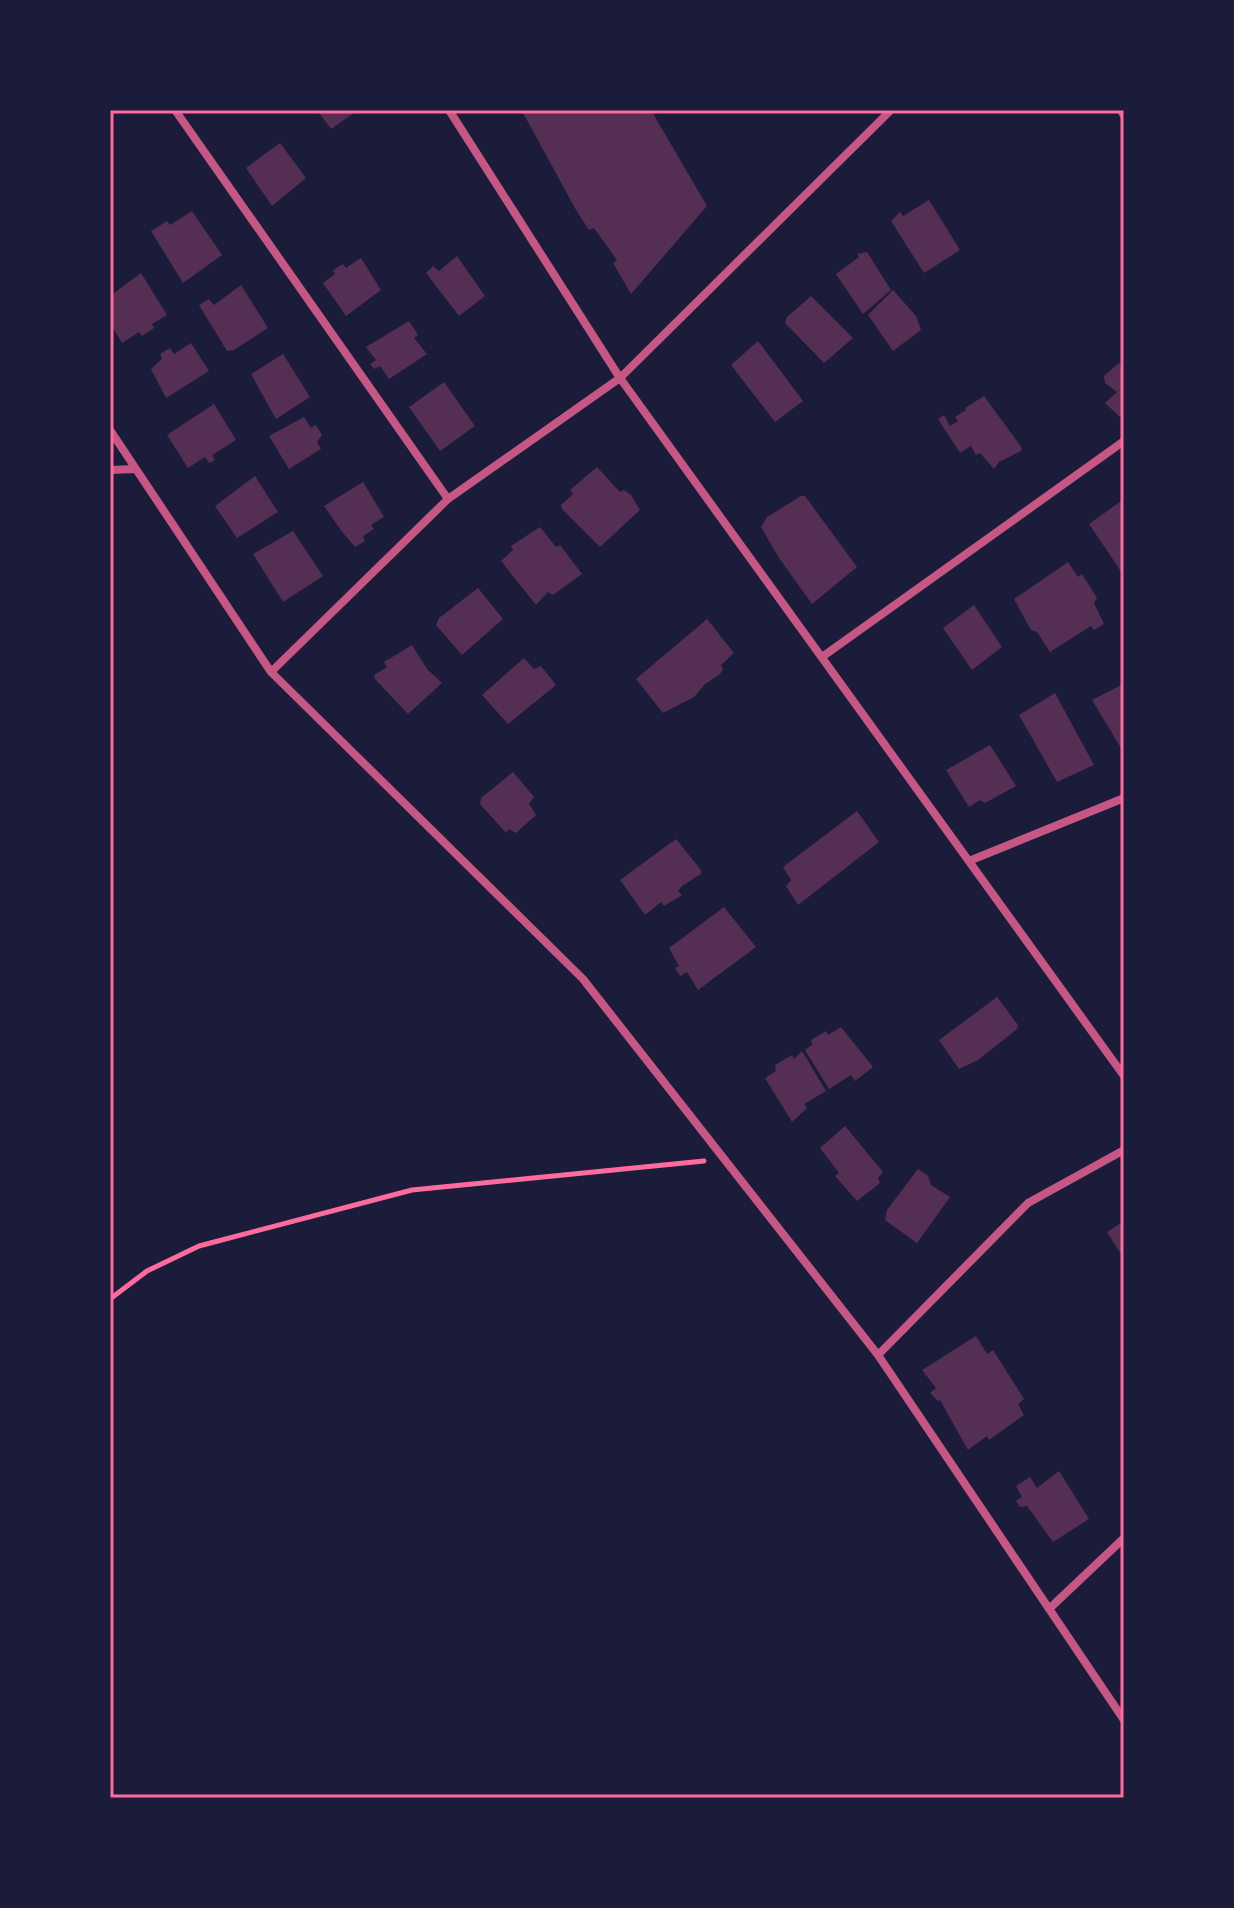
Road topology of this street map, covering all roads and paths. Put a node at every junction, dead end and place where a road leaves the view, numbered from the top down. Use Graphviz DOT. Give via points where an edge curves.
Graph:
graph roads {
  1 [pos="175,110"];
  2 [pos="449,110"];
  3 [pos="891,110"];
  4 [pos="1121,110"];
  5 [pos="1124,116"];
  6 [pos="620,378"];
  7 [pos="110,430"];
  8 [pos="1124,441"];
  9 [pos="135,469"];
  10 [pos="110,470"];
  11 [pos="448,499"];
  12 [pos="822,657"];
  13 [pos="271,672"];
  14 [pos="1124,798"];
  15 [pos="969,861"];
  16 [pos="1124,1076"];
  17 [pos="1124,1150"];
  18 [pos="725,1159"];
  19 [pos="110,1299"];
  20 [pos="878,1355"];
  21 [pos="1124,1538"];
  22 [pos="1049,1609"];
  23 [pos="1124,1720"];
  1 -- 11 [label="street"];
  2 -- 6 [label="street"];
  3 -- 6 [label="street"];
  4 -- 5 [label="street"];
  6 -- 11 [label="street"];
  6 -- 12 [label="street"];
  7 -- 9 [label="street"];
  8 -- 12 [label="street"];
  9 -- 10 [label="street"];
  9 -- 13 [label="street"];
  11 -- 13 [label="street"];
  12 -- 15 [label="street"];
  13 -- 18 [label="street" via="583,979"];
  14 -- 15 [label="street"];
  15 -- 16 [label="street"];
  17 -- 20 [label="street" via="1028,1203"];
  18 -- 19 [label="path" via="412,1190 199,1246 147,1271"];
  18 -- 20 [label="street"];
  20 -- 22 [label="street"];
  21 -- 22 [label="street"];
  22 -- 23 [label="street"];
}
